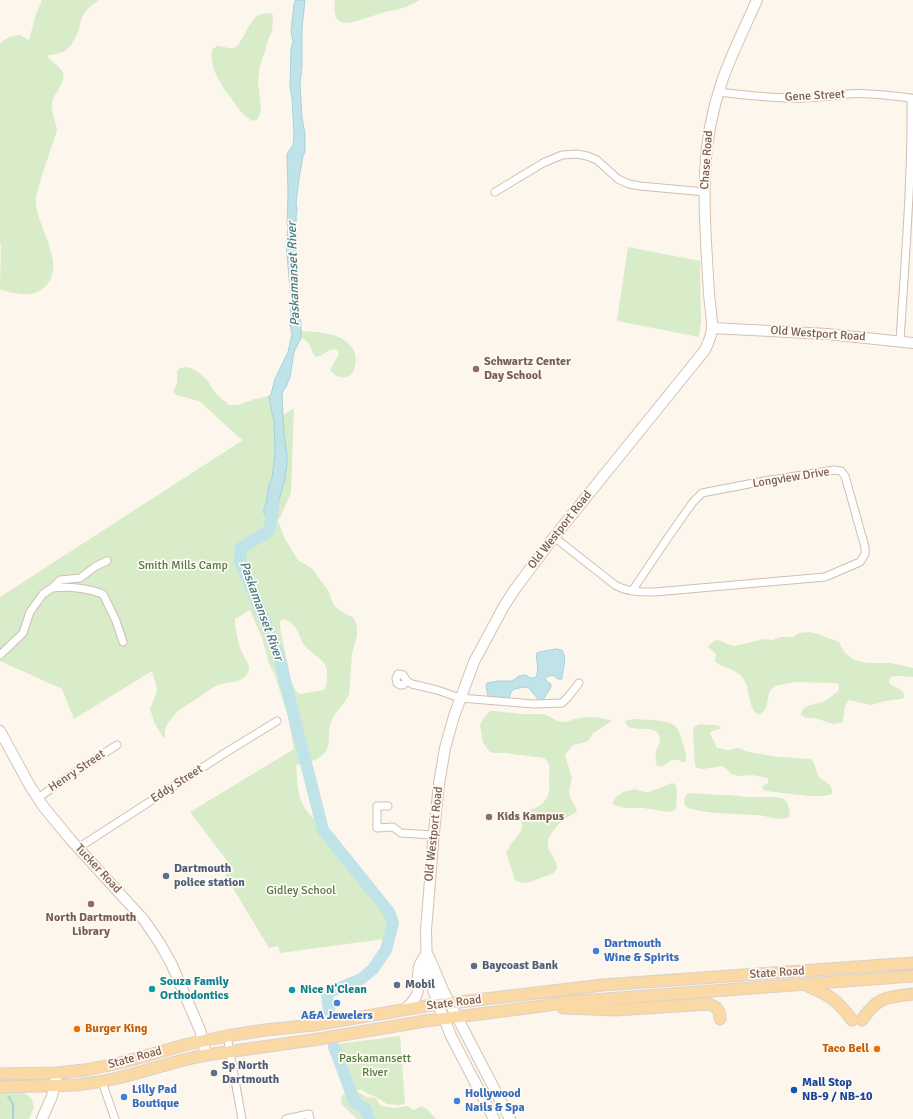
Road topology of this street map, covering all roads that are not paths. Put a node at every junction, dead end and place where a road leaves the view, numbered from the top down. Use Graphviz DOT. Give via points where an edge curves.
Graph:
graph roads {
  1 [pos="757,0"];
  2 [pos="719,92"];
  3 [pos="495,192"];
  4 [pos="705,192"];
  5 [pos="712,328"];
  6 [pos="900,341"];
  7 [pos="913,343"];
  8 [pos="554,537"];
  9 [pos="107,561"];
  10 [pos="52,588"];
  11 [pos="632,591"];
  12 [pos="123,642"];
  13 [pos="0,655"];
  14 [pos="407,681"];
  15 [pos="579,683"];
  16 [pos="460,698"];
  17 [pos="277,721"];
  18 [pos="0,731"];
  19 [pos="117,745"];
  20 [pos="38,798"];
  21 [pos="388,806"];
  22 [pos="433,835"];
  23 [pos="78,848"];
  24 [pos="427,953"];
  25 [pos="913,963"];
  26 [pos="913,978"];
  27 [pos="806,985"];
  28 [pos="913,994"];
  29 [pos="450,1003"];
  30 [pos="438,1004"];
  31 [pos="542,1006"];
  32 [pos="405,1009"];
  33 [pos="457,1017"];
  34 [pos="443,1018"];
  35 [pos="720,1020"];
  36 [pos="227,1036"];
  37 [pos="203,1040"];
  38 [pos="230,1052"];
  39 [pos="206,1055"];
  40 [pos="57,1073"];
  41 [pos="0,1074"];
  42 [pos="102,1082"];
  43 [pos="54,1086"];
  44 [pos="0,1087"];
  45 [pos="310,1117"];
  46 [pos="42,1119"];
  47 [pos="115,1119"];
  48 [pos="242,1119"];
  49 [pos="286,1119"];
  50 [pos="494,1119"];
  51 [pos="510,1119"];
  1 -- 2 [label="main road, Chase Road" via="734,50"];
  2 -- 4 [label="main road, Chase Road" via="708,136"];
  2 -- 6 [label="street, Gene Street" via="796,99 847,94 911,98"];
  3 -- 4 [label="street" via="544,163 562,155 577,154 597,160 629,184"];
  4 -- 5 [label="main road, Chase Road"];
  5 -- 6 [label="main road, Old Westport Road" via="828,334"];
  5 -- 8 [label="main road, Old Westport Road" via="705,350"];
  6 -- 7 [label="main road, Old Westport Road"];
  8 -- 11 [label="street, Longview Drive" via="615,585"];
  8 -- 16 [label="main road, Old Westport Road" via="504,606 474,662"];
  9 -- 10 [label="street" via="80,578 60,580"];
  10 -- 12 [label="street" via="79,588 103,594"];
  10 -- 13 [label="street" via="30,612 23,633"];
  11 -- 11 [label="street, Longview Drive" via="684,514 702,493 834,470 845,476 865,548 865,554 855,565 818,578 655,592"];
  14 -- 16 [label="street"];
  15 -- 16 [label="street" via="562,703 534,704"];
  16 -- 22 [label="main road, Old Westport Road" via="445,748"];
  17 -- 23 [label="street, Eddy Street"];
  18 -- 20 [label="main road, Tucker Road"];
  19 -- 20 [label="street, Henry Street"];
  20 -- 23 [label="main road, Tucker Road"];
  21 -- 22 [label="street" via="377,806 377,828 393,827 401,833"];
  22 -- 24 [label="main road, Old Westport Road"];
  23 -- 37 [label="main road, Tucker Road" via="144,920 159,942 171,963"];
  24 -- 29 [label="main road, Old Westport Road"];
  24 -- 30 [label="main road, Old Westport Road" via="427,972"];
  24 -- 32 [label="main road" via="419,966 418,994"];
  25 -- 29 [label="main road, State Road" via="603,985"];
  26 -- 27 [label="main road, State Road"];
  27 -- 28 [label="main road" via="828,995 857,1020 882,1000 892,996"];
  27 -- 31 [label="main road, State Road" via="616,998"];
  29 -- 30 [label="main road, State Road"];
  29 -- 33 [label="main road, Old Westport Road"];
  30 -- 32 [label="main road, State Road"];
  30 -- 34 [label="main road, Old Westport Road"];
  31 -- 33 [label="main road, State Road"];
  31 -- 35 [label="main road" via="608,1010 708,1004 718,1009"];
  32 -- 36 [label="main road, State Road"];
  33 -- 34 [label="main road, State Road"];
  33 -- 51 [label="main road, Old Westport Road"];
  34 -- 38 [label="main road, State Road"];
  34 -- 50 [label="main road, Old Westport Road"];
  36 -- 37 [label="main road, State Road"];
  36 -- 38 [label="street"];
  37 -- 39 [label="main road, Tucker Road"];
  37 -- 40 [label="main road, State Road" via="120,1063"];
  38 -- 39 [label="main road, State Road"];
  38 -- 48 [label="street"];
  39 -- 42 [label="main road, State Road"];
  40 -- 41 [label="main road, State Road"];
  40 -- 43 [label="main road"];
  42 -- 43 [label="main road, State Road"];
  42 -- 47 [label="street"];
  43 -- 44 [label="main road, State Road"];
  43 -- 46 [label="main road"];
  45 -- 49 [label="street"];
}
